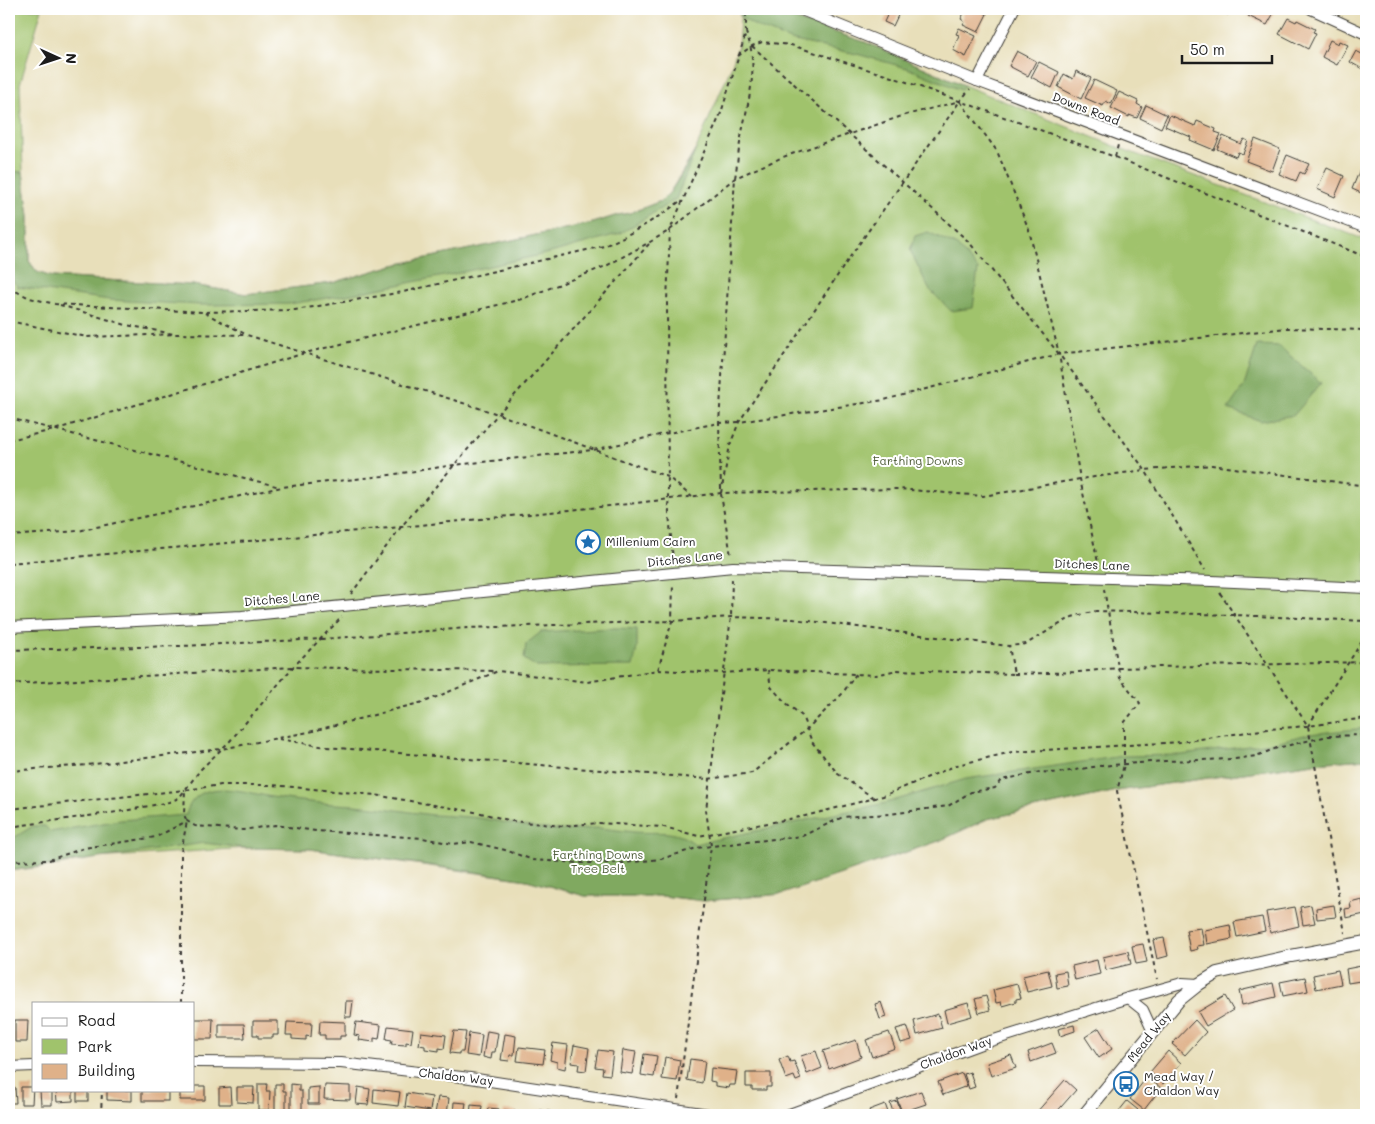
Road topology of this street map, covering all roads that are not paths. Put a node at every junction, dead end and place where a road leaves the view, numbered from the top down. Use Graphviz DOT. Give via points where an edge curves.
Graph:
graph roads {
  1 [pos="799,9"];
  2 [pos="1014,9"];
  3 [pos="1311,9"];
  4 [pos="1366,34"];
  5 [pos="977,81"];
  6 [pos="1366,228"];
  7 [pos="1366,588"];
  8 [pos="9,627"];
  9 [pos="1366,942"];
  10 [pos="1199,984"];
  11 [pos="1128,998"];
  12 [pos="1153,1032"];
  13 [pos="195,1062"];
  14 [pos="32,1066"];
  15 [pos="9,1067"];
  16 [pos="715,1115"];
  17 [pos="787,1115"];
  18 [pos="1084,1115"];
  1 -- 5 [label="street, Downs Road"];
  2 -- 5 [label="street"];
  3 -- 4 [label="street"];
  5 -- 6 [label="street, Downs Road"];
  7 -- 8 [label="street, Ditches Lane" via="733,567 242,616"];
  9 -- 10 [label="street, Chaldon Way" via="1217,973"];
  10 -- 11 [label="street, Chaldon Way" via="1182,983"];
  10 -- 12 [label="street, Mead Way" via="1179,1000"];
  11 -- 12 [label="street" via="1143,1010"];
  11 -- 17 [label="street, Chaldon Way" via="978,1045"];
  12 -- 18 [label="street, Mead Way"];
  13 -- 16 [label="street, Chaldon Way" via="341,1063 470,1078"];
  14 -- 15 [label="street"];
}
